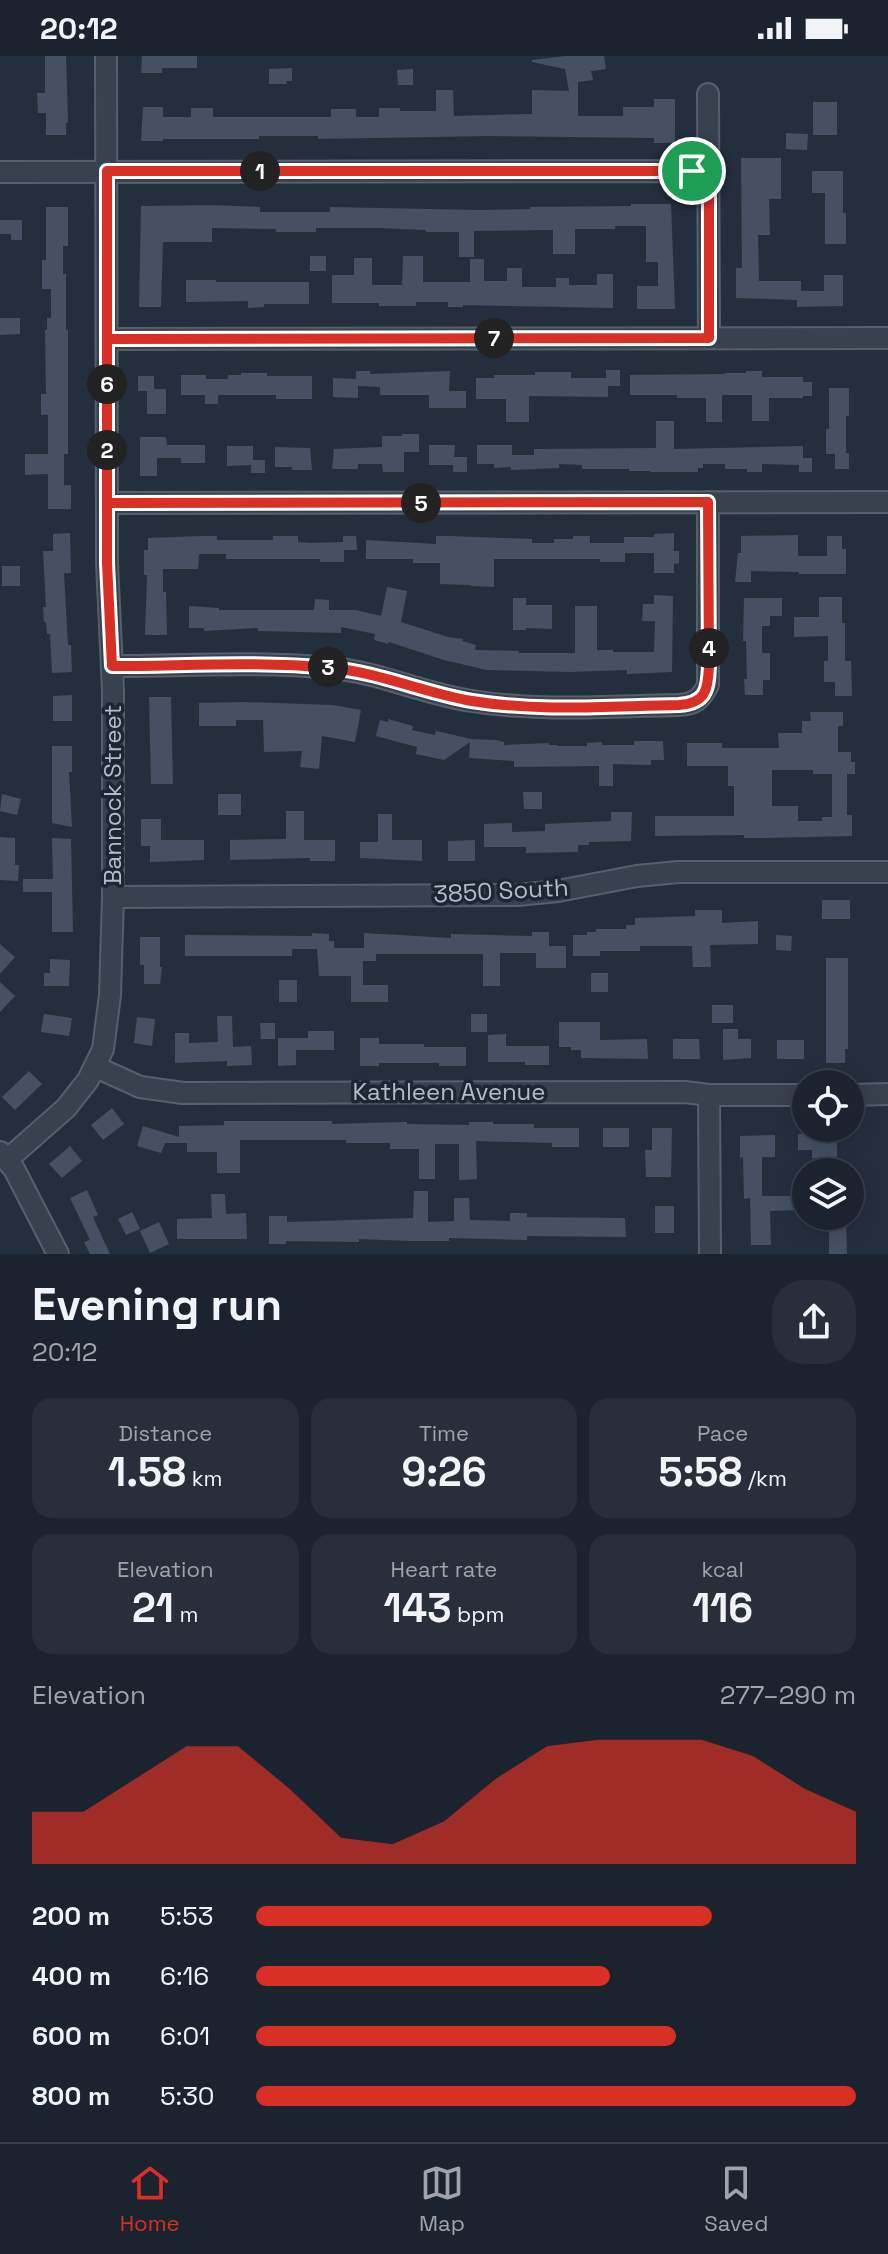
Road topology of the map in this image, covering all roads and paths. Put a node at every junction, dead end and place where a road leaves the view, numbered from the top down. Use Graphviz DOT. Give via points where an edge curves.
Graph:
graph roads {
  1 [pos="106,56"];
  2 [pos="708,94"];
  3 [pos="107,171"];
  4 [pos="709,171"];
  5 [pos="0,172"];
  6 [pos="709,338"];
  7 [pos="888,338"];
  8 [pos="107,339"];
  9 [pos="708,502"];
  10 [pos="888,502"];
  11 [pos="107,503"];
  12 [pos="112,666"];
  13 [pos="888,872"];
  14 [pos="113,897"];
  15 [pos="96,1067"];
  16 [pos="888,1094"];
  17 [pos="709,1095"];
  18 [pos="792,1095"];
  19 [pos="864,1095"];
  20 [pos="4,1156"];
  21 [pos="58,1254"];
  22 [pos="710,1254"];
  1 -- 3 [label="street, Bannock Street"];
  2 -- 4 [label="street"];
  3 -- 4 [label="street"];
  3 -- 5 [label="street"];
  3 -- 8 [label="street, Bannock Street"];
  4 -- 6 [label="street"];
  6 -- 7 [label="street"];
  6 -- 8 [label="street"];
  8 -- 11 [label="street, Bannock Street"];
  9 -- 10 [label="street"];
  9 -- 11 [label="street"];
  9 -- 12 [label="street" via="708,685 702,698 691,703 504,705 333,668"];
  11 -- 12 [label="street, Bannock Street"];
  12 -- 14 [label="street, Bannock Street"];
  13 -- 14 [label="street, 3850 South" via="668,872 517,895"];
  14 -- 15 [label="street, Bannock Street" via="108,1016"];
  15 -- 17 [label="street, Kathleen Avenue" via="140,1087 183,1093"];
  15 -- 20 [label="street, Bannock Street" via="66,1108"];
  16 -- 19 [label="street"];
  17 -- 18 [label="street, Kathleen Avenue"];
  17 -- 22 [label="street"];
  20 -- 21 [label="street"];
}
